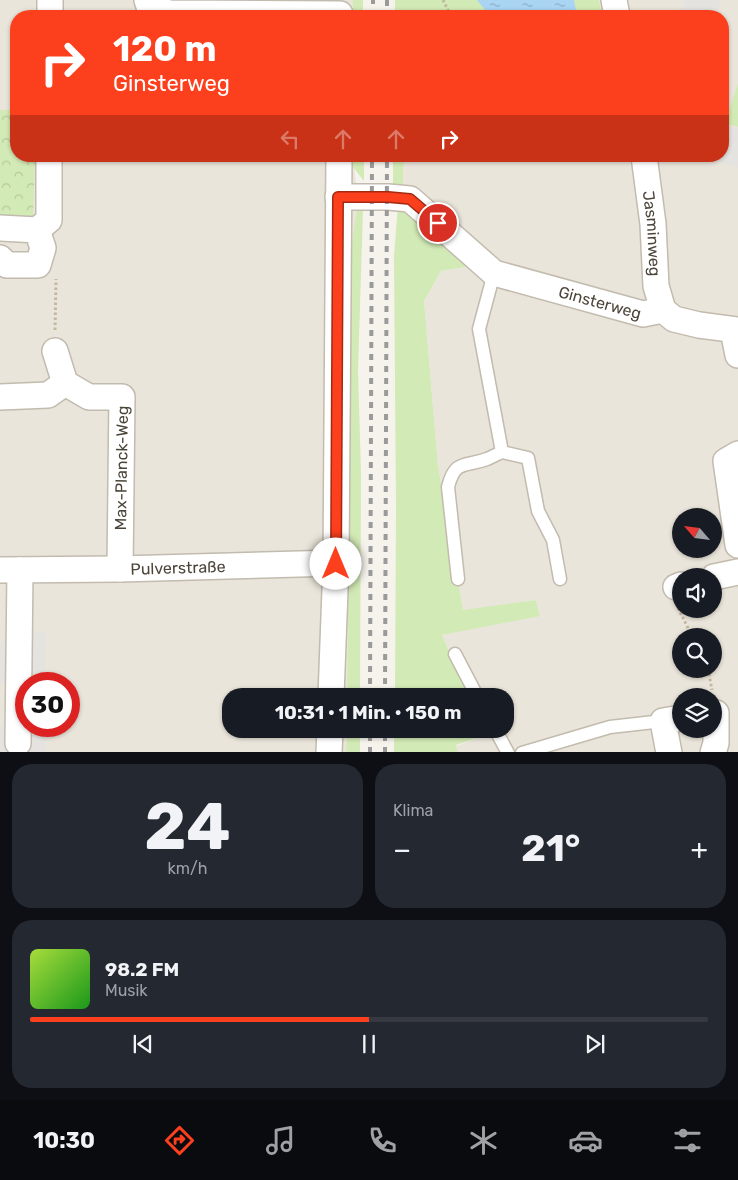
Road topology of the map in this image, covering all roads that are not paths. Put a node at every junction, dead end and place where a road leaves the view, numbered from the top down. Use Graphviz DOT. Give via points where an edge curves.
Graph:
graph roads {
  1 [pos="147,0"];
  2 [pos="160,10"];
  3 [pos="49,162"];
  4 [pos="338,162"];
  5 [pos="645,162"];
  6 [pos="338,197"];
  7 [pos="0,228"];
  8 [pos="37,230"];
  9 [pos="0,258"];
  10 [pos="494,272"];
  11 [pos="663,310"];
  12 [pos="736,330"];
  13 [pos="55,351"];
  14 [pos="738,355"];
  15 [pos="65,383"];
  16 [pos="0,397"];
  17 [pos="502,452"];
  18 [pos="738,454"];
  19 [pos="738,545"];
  20 [pos="336,564"];
  21 [pos="120,569"];
  22 [pos="10,570"];
  23 [pos="738,572"];
  24 [pos="722,576"];
  25 [pos="458,579"];
  26 [pos="560,579"];
  27 [pos="455,654"];
  28 [pos="331,688"];
  29 [pos="474,688"];
  30 [pos="672,720"];
  31 [pos="330,738"];
  32 [pos="500,738"];
  33 [pos="716,738"];
  34 [pos="18,743"];
  35 [pos="329,752"];
  36 [pos="508,752"];
  37 [pos="522,752"];
  38 [pos="669,752"];
  39 [pos="713,752"];
  1 -- 2 [label="street" via="149,6"];
  3 -- 8 [label="street" via="49,220"];
  4 -- 6 [label="street"];
  5 -- 11 [label="street, Jasminweg" via="656,286"];
  6 -- 10 [label="street, Ginsterweg" via="410,199"];
  6 -- 20 [label="street"];
  7 -- 8 [label="street"];
  8 -- 9 [label="street" via="43,248 38,265 7,265"];
  10 -- 11 [label="street, Ginsterweg" via="643,314"];
  10 -- 17 [label="lane" via="479,329"];
  11 -- 12 [label="street, Ginsterweg" via="674,319"];
  12 -- 14 [label="street, Ginsterweg"];
  13 -- 15 [label="street"];
  15 -- 16 [label="street" via="48,395"];
  15 -- 21 [label="street, Max-Planck-Weg" via="88,397 122,396"];
  17 -- 25 [label="lane" via="461,464 450,479 448,487"];
  17 -- 26 [label="lane" via="528,458 538,511 553,540"];
  18 -- 19 [label="street" via="726,461"];
  20 -- 21 [label="street, Pulverstraße"];
  20 -- 28 [label="street"];
  21 -- 22 [label="street, Pulverstraße"];
  22 -- 34 [label="street, Pulverstraße"];
  23 -- 24 [label="street"];
  27 -- 29 [label="lane"];
  30 -- 37 [label="lane" via="610,727"];
  30 -- 38 [label="street"];
  31 -- 35 [label="street"];
  32 -- 36 [label="lane"];
  33 -- 39 [label="street"];
}
